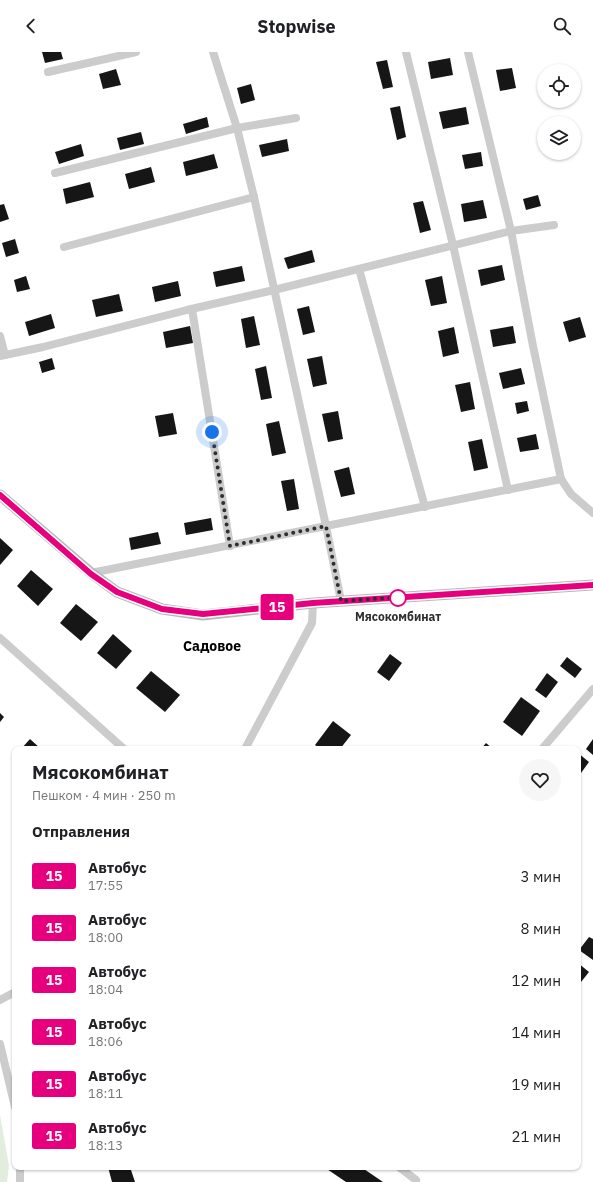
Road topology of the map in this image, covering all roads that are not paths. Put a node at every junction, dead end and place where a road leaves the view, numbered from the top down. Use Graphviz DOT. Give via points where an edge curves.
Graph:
graph roads {
  1 [pos="136,52"];
  2 [pos="213,52"];
  3 [pos="406,52"];
  4 [pos="468,52"];
  5 [pos="48,72"];
  6 [pos="296,118"];
  7 [pos="237,128"];
  8 [pos="55,173"];
  9 [pos="254,198"];
  10 [pos="554,225"];
  11 [pos="511,231"];
  12 [pos="453,246"];
  13 [pos="64,247"];
  14 [pos="359,269"];
  15 [pos="274,290"];
  16 [pos="192,309"];
  17 [pos="0,336"];
  18 [pos="3,355"];
  19 [pos="561,479"];
  20 [pos="508,490"];
  21 [pos="0,494"];
  22 [pos="425,507"];
  23 [pos="593,513"];
  24 [pos="326,526"];
  25 [pos="230,546"];
  26 [pos="91,574"];
  27 [pos="593,585"];
  28 [pos="341,601"];
  29 [pos="313,603"];
  30 [pos="0,638"];
  31 [pos="593,689"];
  32 [pos="121,746"];
  33 [pos="247,746"];
  34 [pos="545,746"];
  35 [pos="12,994"];
  36 [pos="0,1000"];
  37 [pos="0,1044"];
  38 [pos="12,1094"];
  39 [pos="20,1170"];
  40 [pos="403,1170"];
  41 [pos="416,1180"];
  42 [pos="20,1182"];
  1 -- 5 [label="street"];
  2 -- 7 [label="street"];
  3 -- 12 [label="street"];
  4 -- 11 [label="street"];
  6 -- 7 [label="street"];
  7 -- 8 [label="street"];
  7 -- 9 [label="street"];
  9 -- 13 [label="street"];
  9 -- 15 [label="street"];
  10 -- 11 [label="street"];
  11 -- 12 [label="street"];
  11 -- 19 [label="street"];
  12 -- 14 [label="street"];
  12 -- 20 [label="street"];
  14 -- 15 [label="street"];
  14 -- 22 [label="street"];
  15 -- 16 [label="street"];
  15 -- 24 [label="street"];
  16 -- 18 [label="street"];
  16 -- 25 [label="street"];
  17 -- 18 [label="street"];
  19 -- 20 [label="street"];
  19 -- 23 [label="street" via="572,494"];
  20 -- 22 [label="street"];
  21 -- 26 [label="street"];
  22 -- 24 [label="street"];
  24 -- 25 [label="street"];
  24 -- 28 [label="street"];
  25 -- 26 [label="street"];
  26 -- 29 [label="street" via="117,592 162,609 203,614"];
  27 -- 28 [label="street"];
  28 -- 29 [label="street"];
  29 -- 33 [label="street" via="312,623"];
  30 -- 32 [label="street"];
  31 -- 34 [label="street"];
  35 -- 36 [label="street"];
  37 -- 38 [label="street"];
  39 -- 42 [label="street"];
  40 -- 41 [label="street"];
}
